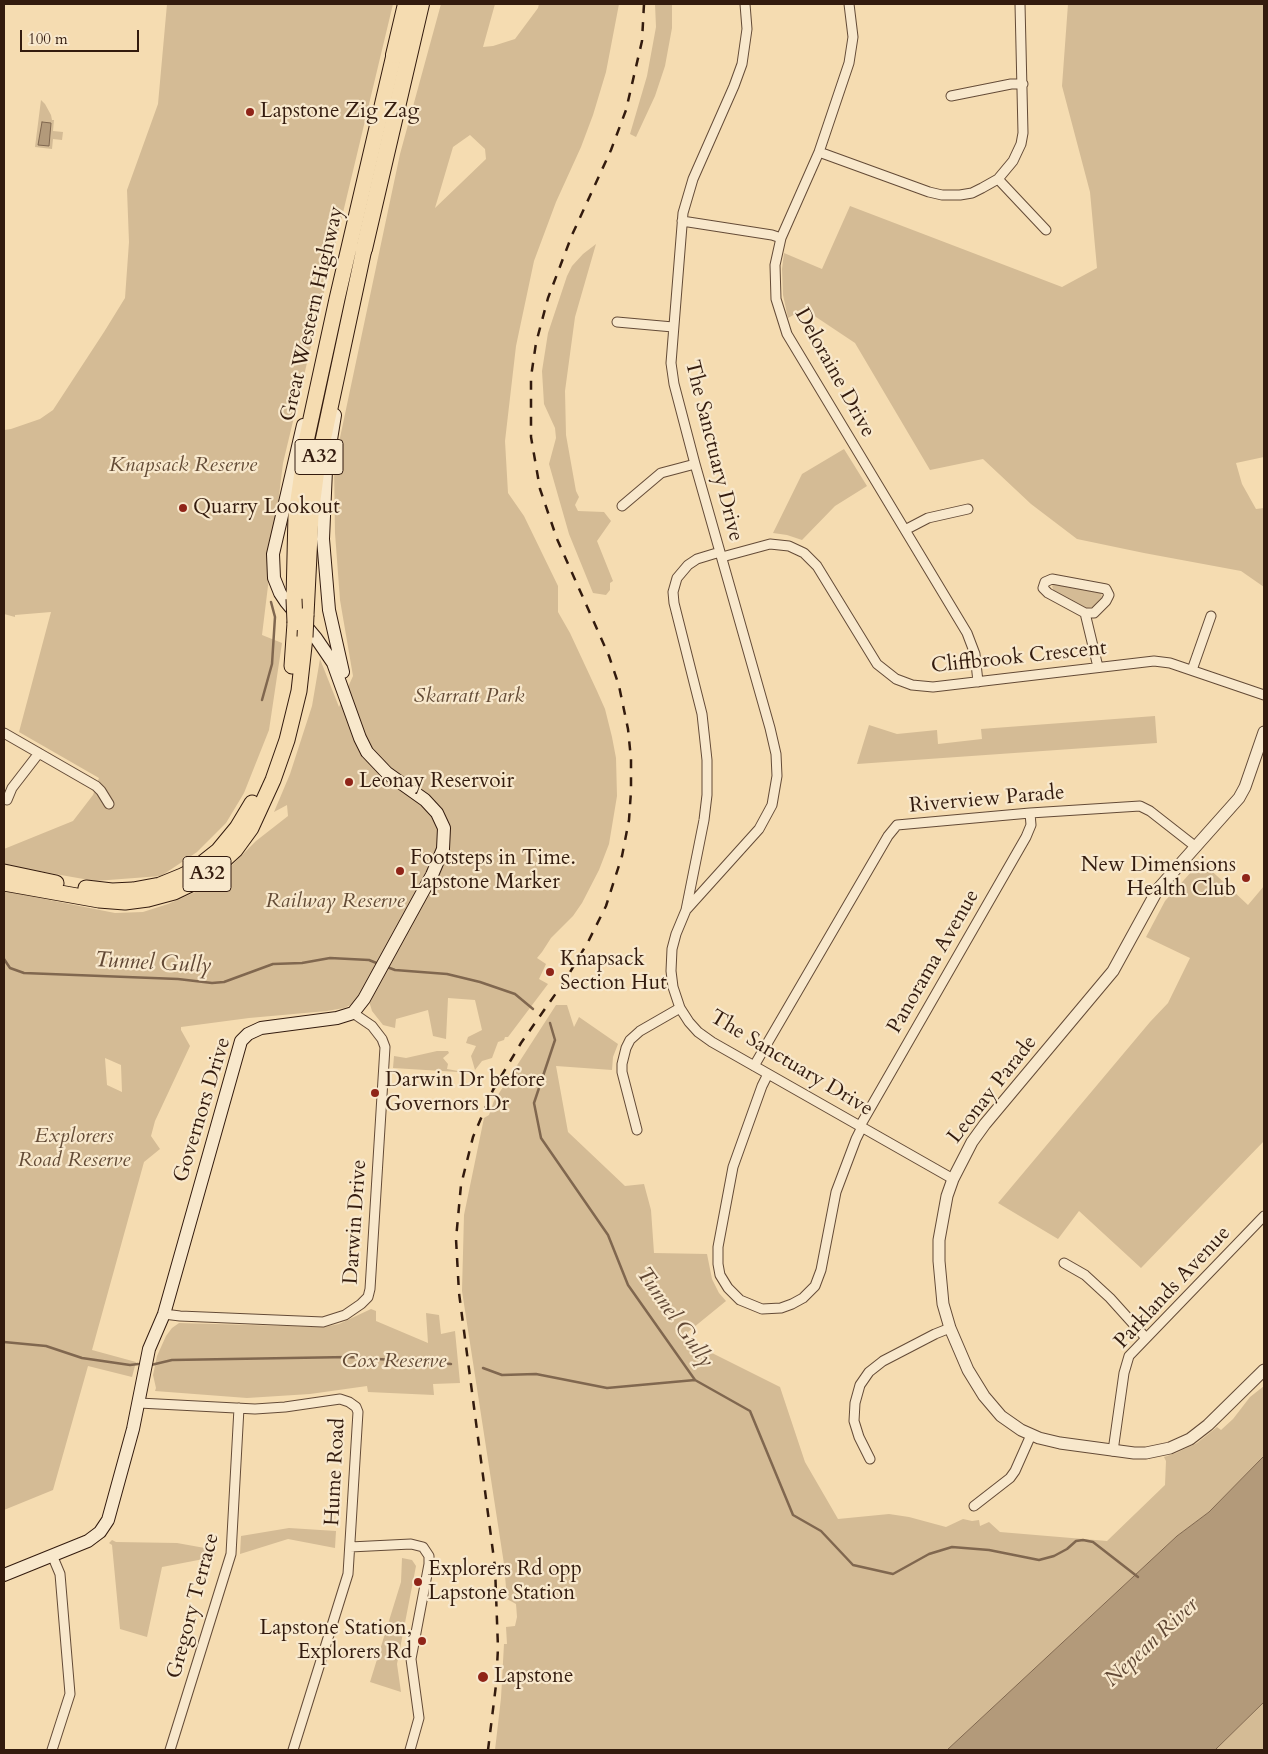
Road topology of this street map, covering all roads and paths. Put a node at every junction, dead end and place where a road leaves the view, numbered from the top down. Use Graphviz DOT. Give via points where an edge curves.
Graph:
graph roads {
  1 [pos="406,4"];
  2 [pos="421,4"];
  3 [pos="745,4"];
  4 [pos="849,4"];
  5 [pos="1020,4"];
  6 [pos="394,54"];
  7 [pos="1022,84"];
  8 [pos="951,96"];
  9 [pos="819,152"];
  10 [pos="998,179"];
  11 [pos="682,222"];
  12 [pos="1046,230"];
  13 [pos="781,238"];
  14 [pos="364,249"];
  15 [pos="337,299"];
  16 [pos="353,302"];
  17 [pos="617,322"];
  18 [pos="673,327"];
  19 [pos="696,464"];
  20 [pos="622,506"];
  21 [pos="968,509"];
  22 [pos="905,530"];
  23 [pos="721,554"];
  24 [pos="1085,613"];
  25 [pos="1211,616"];
  26 [pos="300,619"];
  27 [pos="1098,667"];
  28 [pos="1192,670"];
  29 [pos="978,682"];
  30 [pos="1264,695"];
  31 [pos="356,727"];
  32 [pos="1264,732"];
  33 [pos="4,733"];
  34 [pos="39,753"];
  35 [pos="7,800"];
  36 [pos="109,804"];
  37 [pos="1030,813"];
  38 [pos="1196,847"];
  39 [pos="4,872"];
  40 [pos="692,880"];
  41 [pos="4,883"];
  42 [pos="707,889"];
  43 [pos="686,910"];
  44 [pos="680,1008"];
  45 [pos="353,1013"];
  46 [pos="754,1066"];
  47 [pos="768,1074"];
  48 [pos="861,1126"];
  49 [pos="638,1130"];
  50 [pos="953,1179"];
  51 [pos="1264,1216"];
  52 [pos="1064,1263"];
  53 [pos="164,1314"];
  54 [pos="950,1328"];
  55 [pos="1146,1338"];
  56 [pos="1264,1370"];
  57 [pos="139,1403"];
  58 [pos="239,1408"];
  59 [pos="1030,1435"];
  60 [pos="1113,1450"];
  61 [pos="870,1458"];
  62 [pos="974,1506"];
  63 [pos="350,1547"];
  64 [pos="52,1555"];
  65 [pos="4,1575"];
  66 [pos="52,1750"];
  67 [pos="170,1750"];
  68 [pos="293,1750"];
  69 [pos="410,1750"];
  1 -- 6 [label="highway"];
  2 -- 14 [label="highway"];
  3 -- 11 [label="street, The Sanctuary Drive" via="746,42 742,64 693,179"];
  4 -- 9 [label="street, Deloraine Drive" via="851,55"];
  5 -- 7 [label="street"];
  6 -- 15 [label="highway, Great Western Highway / A32"];
  7 -- 8 [label="street"];
  7 -- 10 [label="street" via="1021,144 1013,161"];
  9 -- 10 [label="street" via="942,195 972,193"];
  9 -- 13 [label="street, Deloraine Drive"];
  10 -- 12 [label="street"];
  11 -- 13 [label="street"];
  11 -- 18 [label="street, The Sanctuary Drive"];
  13 -- 22 [label="street, Deloraine Drive" via="774,289 787,334"];
  14 -- 16 [label="highway, Great Western Highway / A32"];
  15 -- 26 [label="highway, Great Western Highway / A32, bridge" via="301,472 296,514 294,599"];
  15 -- 31 [label="main road" via="329,318 272,565 280,593 333,663"];
  16 -- 26 [label="highway, Great Western Highway / A32" via="317,469"];
  16 -- 31 [label="main road" via="354,331 326,470 323,530 329,610"];
  17 -- 18 [label="street"];
  18 -- 19 [label="street, The Sanctuary Drive" via="672,373"];
  19 -- 20 [label="street" via="658,475"];
  19 -- 23 [label="street, The Sanctuary Drive"];
  21 -- 22 [label="street" via="933,516"];
  22 -- 29 [label="street, Deloraine Drive" via="971,642"];
  23 -- 29 [label="street, Cliffbrook Crescent" via="770,544 783,544 799,550 817,566 872,657 888,674 921,686"];
  23 -- 40 [label="street, Cliffbrook Crescent" via="697,559 688,565 677,578 673,592 706,742 704,820"];
  23 -- 42 [label="street, The Sanctuary Drive" via="770,728 777,776 772,805 762,824"];
  24 -- 24 [label="street" via="1048,593 1043,588 1045,582 1052,579 1106,589 1109,595 1106,601 1094,613"];
  24 -- 27 [label="street"];
  25 -- 28 [label="street"];
  26 -- 39 [label="highway, Great Western Highway / A32" via="290,682 271,756 244,819 218,852 182,876 160,885 133,890 84,888"];
  26 -- 41 [label="highway, Great Western Highway / A32, bridge" via="306,637 299,691 287,740 273,780 247,833 235,850 212,871 174,892 125,902"];
  27 -- 28 [label="street, Cliffbrook Crescent" via="1154,661"];
  27 -- 29 [label="street, Cliffbrook Crescent"];
  28 -- 30 [label="street, Cliffbrook Crescent"];
  31 -- 45 [label="main road" via="373,760 437,813 444,828 444,843 440,860 364,999"];
  32 -- 38 [label="street, Leonay Parade" via="1241,795"];
  33 -- 34 [label="street"];
  34 -- 35 [label="street" via="12,788"];
  34 -- 36 [label="street" via="96,786"];
  37 -- 38 [label="street, Riverview Parade" via="1140,806"];
  37 -- 46 [label="street, Riverview Parade" via="897,825"];
  37 -- 48 [label="street, Panorama Avenue" via="1031,825 1026,837"];
  38 -- 50 [label="street, Leonay Parade" via="1156,892 1113,971 985,1124"];
  40 -- 42 [label="street"];
  40 -- 43 [label="street, Cliffbrook Crescent"];
  42 -- 43 [label="street, The Sanctuary Drive"];
  43 -- 44 [label="street, The Sanctuary Drive" via="671,956 673,987"];
  44 -- 46 [label="street, The Sanctuary Drive" via="698,1032"];
  44 -- 49 [label="street" via="640,1031 626,1048 622,1072"];
  45 -- 53 [label="main road, Governors Drive" via="341,1018 261,1028 241,1041"];
  45 -- 53 [label="street, Darwin Drive" via="372,1026 382,1039 385,1050 368,1297 345,1315 323,1322"];
  46 -- 47 [label="street, The Sanctuary Drive"];
  47 -- 48 [label="street, The Sanctuary Drive"];
  47 -- 48 [label="street, Panorama Avenue" via="732,1167 718,1247 722,1280 740,1300 762,1309 781,1308 804,1298 815,1286 823,1264 836,1192"];
  48 -- 50 [label="street, The Sanctuary Drive"];
  50 -- 54 [label="street, Leonay Parade" via="939,1240 940,1283"];
  51 -- 55 [label="street, Parklands Avenue"];
  52 -- 55 [label="street" via="1085,1275"];
  53 -- 57 [label="main road, Governors Drive" via="149,1349"];
  54 -- 59 [label="street, Leonay Parade" via="968,1370 988,1402 1010,1424"];
  54 -- 61 [label="street" via="883,1361 860,1385 854,1421"];
  55 -- 60 [label="street, Parklands Avenue" via="1126,1364"];
  56 -- 60 [label="street, Leonay Parade" via="1190,1439 1158,1451 1134,1453"];
  57 -- 58 [label="street, Hume Road"];
  57 -- 64 [label="main road, Governors Drive" via="104,1526 91,1539"];
  58 -- 63 [label="street, Hume Road" via="277,1408 340,1399 356,1407"];
  58 -- 67 [label="street, Gregory Terrace" via="230,1554"];
  59 -- 60 [label="street, Leonay Parade" via="1053,1442"];
  59 -- 62 [label="street" via="1010,1478"];
  63 -- 68 [label="street, Hume Road" via="346,1578"];
  63 -- 69 [label="street" via="411,1544 422,1546 427,1552 429,1560 411,1659 419,1718"];
  64 -- 65 [label="main road, Governors Drive"];
  64 -- 66 [label="street" via="60,1574 70,1694"];
}
